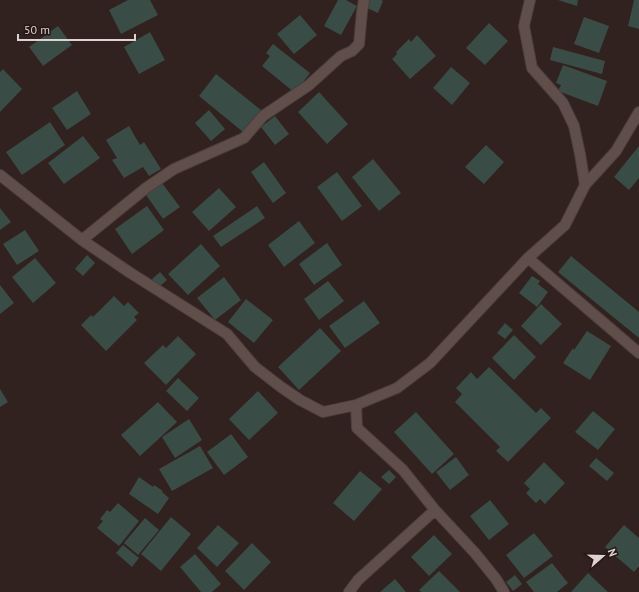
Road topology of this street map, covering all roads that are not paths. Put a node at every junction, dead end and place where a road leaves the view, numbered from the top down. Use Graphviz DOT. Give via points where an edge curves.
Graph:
graph roads {
  1 [pos="364,0"];
  2 [pos="530,0"];
  3 [pos="639,112"];
  4 [pos="0,175"];
  5 [pos="585,185"];
  6 [pos="82,240"];
  7 [pos="528,258"];
  8 [pos="638,351"];
  9 [pos="356,405"];
  10 [pos="436,510"];
  11 [pos="349,592"];
  12 [pos="504,592"];
  1 -- 6 [label="street" via="359,44 352,51 341,56 309,85 263,116 244,138 174,169 146,188"];
  2 -- 5 [label="street" via="524,26 532,68 563,103 574,126"];
  3 -- 5 [label="street" via="616,151"];
  4 -- 6 [label="street"];
  5 -- 7 [label="street" via="565,225"];
  6 -- 9 [label="street" via="227,334 255,366 300,400 323,412"];
  7 -- 8 [label="street"];
  7 -- 9 [label="street" via="430,363 397,388"];
  9 -- 10 [label="street" via="357,428 402,470"];
  10 -- 11 [label="street" via="358,580"];
  10 -- 12 [label="street" via="479,558"];
}
